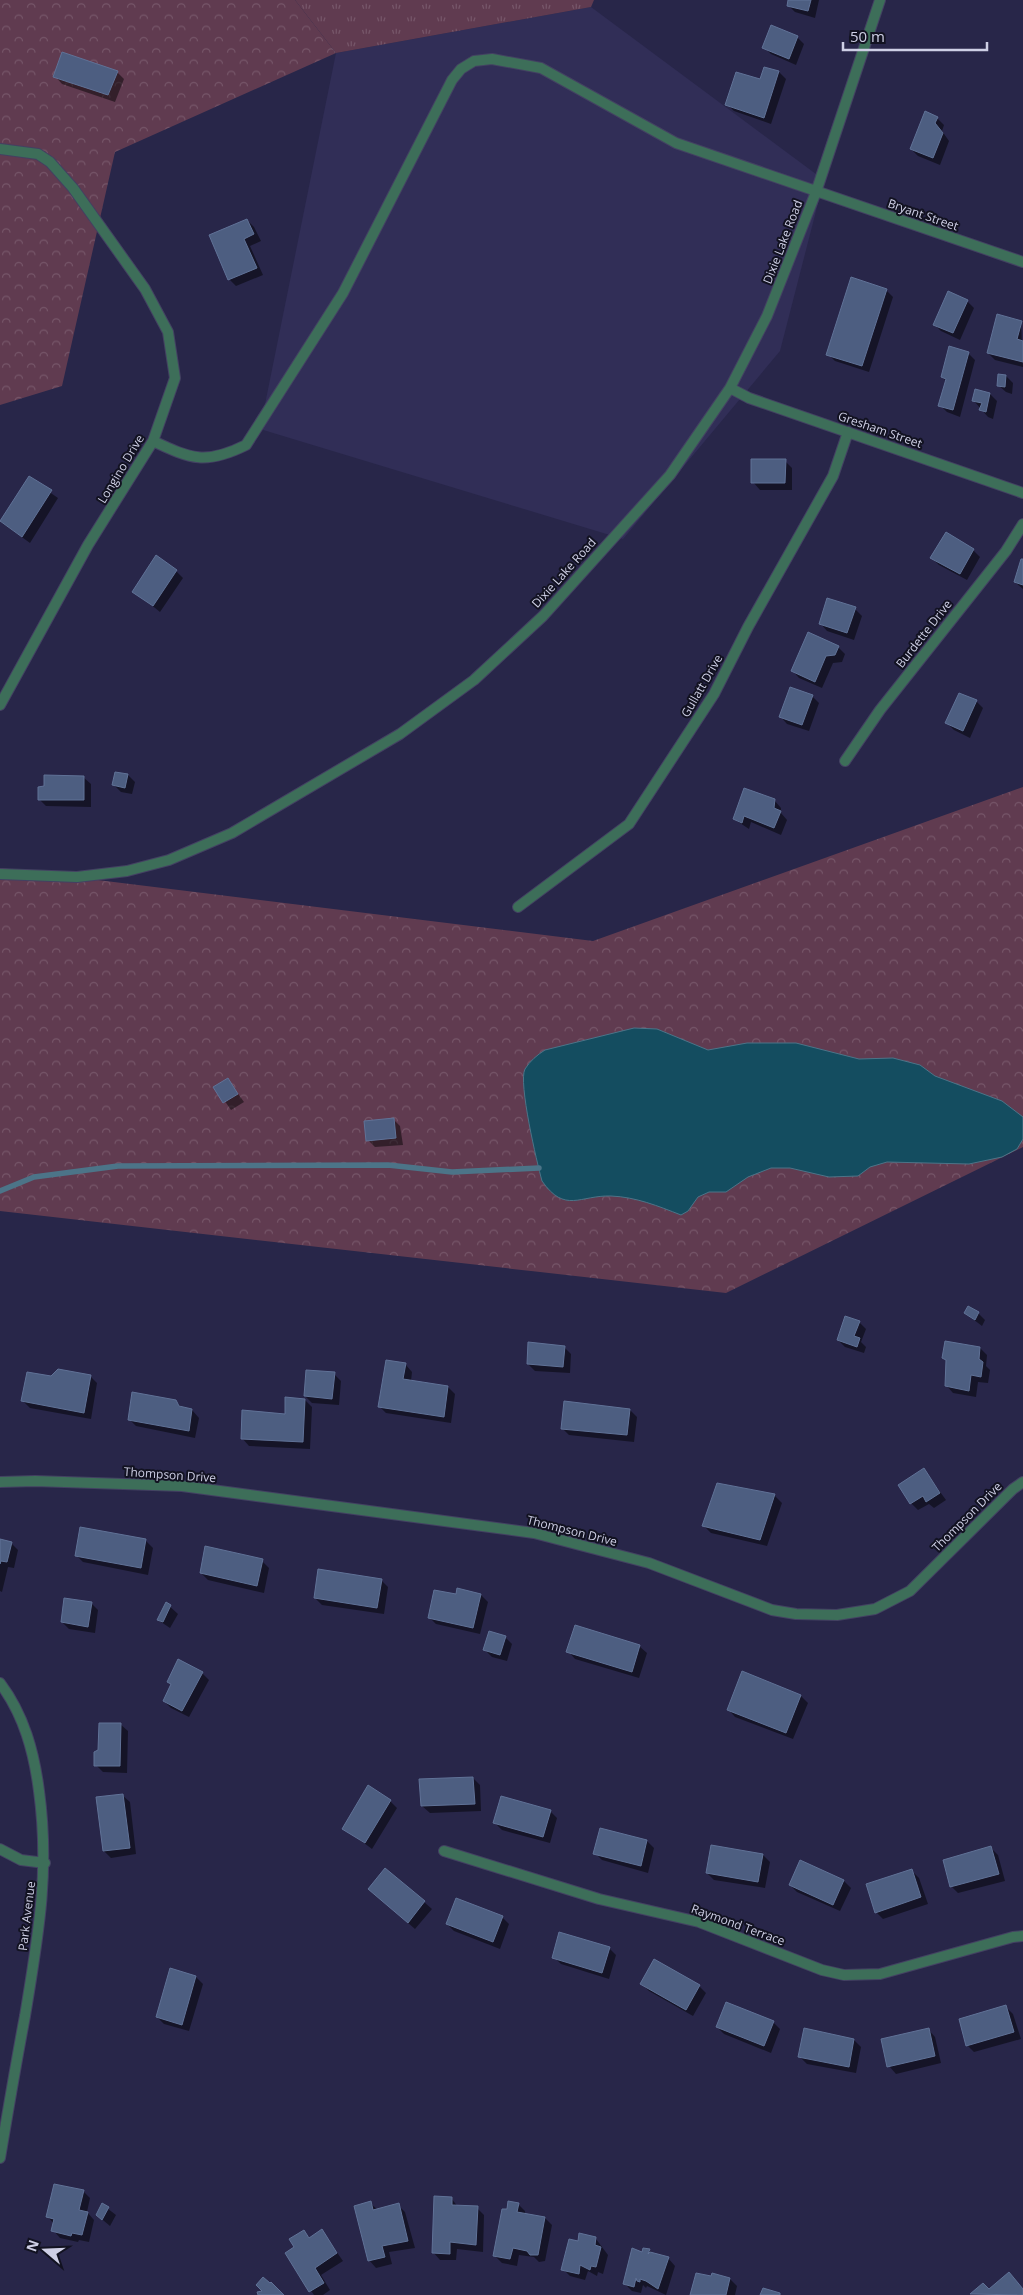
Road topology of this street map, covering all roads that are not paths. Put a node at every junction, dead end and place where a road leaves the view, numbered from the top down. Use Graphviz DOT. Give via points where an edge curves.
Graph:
graph roads {
  1 [pos="880,0"];
  2 [pos="0,149"];
  3 [pos="816,192"];
  4 [pos="1023,262"];
  5 [pos="730,388"];
  6 [pos="848,432"];
  7 [pos="153,441"];
  8 [pos="1023,493"];
  9 [pos="1023,524"];
  10 [pos="0,705"];
  11 [pos="845,762"];
  12 [pos="0,874"];
  13 [pos="518,907"];
  14 [pos="0,1482"];
  15 [pos="1023,1482"];
  16 [pos="0,1683"];
  17 [pos="0,1849"];
  18 [pos="444,1851"];
  19 [pos="45,1863"];
  20 [pos="1023,1936"];
  21 [pos="0,2158"];
  1 -- 3 [label="street, Dixie Lake Road"];
  2 -- 7 [label="street, Longino Drive" via="38,154 50,162 73,188 145,289 168,332 175,378"];
  3 -- 4 [label="street, Bryant Street"];
  3 -- 5 [label="street, Dixie Lake Road" via="767,316"];
  3 -- 7 [label="street, Bryant Street" via="676,143 541,68 492,59 474,61 452,80 343,293 246,446 207,459 185,456"];
  5 -- 6 [label="street, Gresham Street" via="749,398"];
  5 -- 12 [label="street, Dixie Lake Road" via="670,475 543,616 474,680 400,734 232,833 169,860 126,871 77,877"];
  6 -- 8 [label="street, Gresham Street"];
  6 -- 13 [label="street, Gullatt Drive" via="833,476 714,694 629,824"];
  7 -- 10 [label="street, Longino Drive" via="88,545"];
  9 -- 11 [label="street, Burdette Drive" via="1006,551 880,710"];
  14 -- 15 [label="street, Thompson Drive" via="182,1486 534,1533 649,1563 772,1610 837,1615 875,1609 910,1591"];
  16 -- 19 [label="street, Park Avenue" via="24,1726 35,1759"];
  17 -- 19 [label="street" via="21,1860"];
  18 -- 20 [label="street, Raymond Terrace" via="599,1899 699,1922 822,1970 844,1975 880,1974"];
  19 -- 21 [label="street, Park Avenue" via="40,1930"];
}
